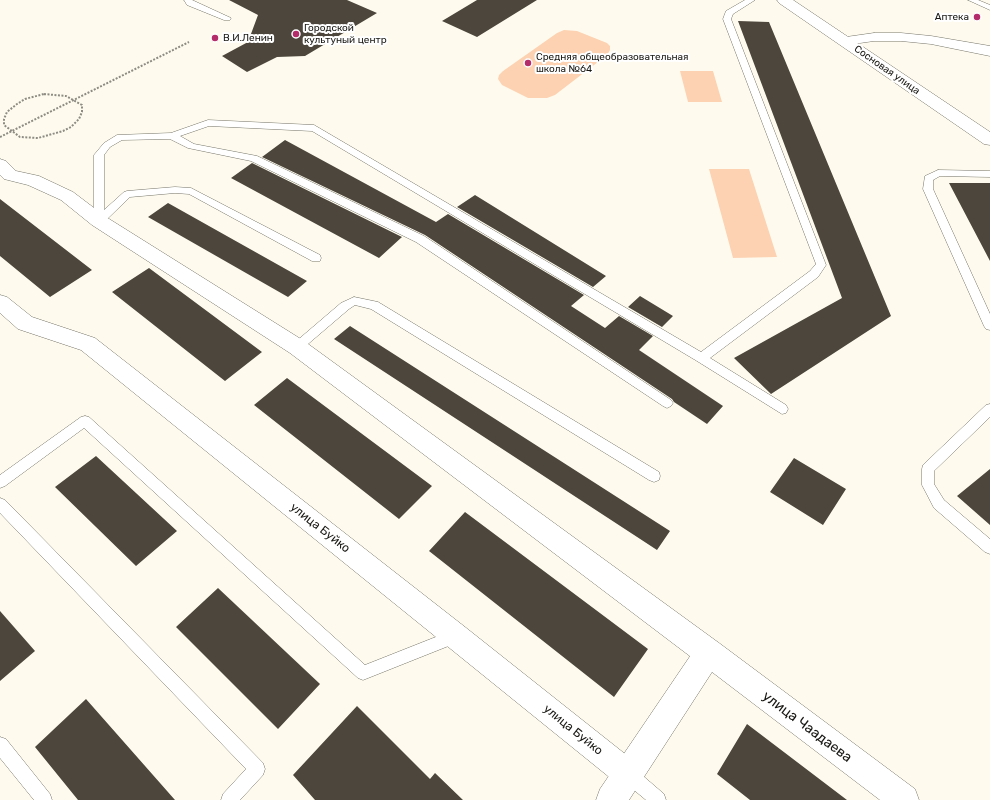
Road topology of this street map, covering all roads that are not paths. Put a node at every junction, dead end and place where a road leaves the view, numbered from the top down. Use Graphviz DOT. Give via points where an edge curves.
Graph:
graph roads {
  1 [pos="188,0"];
  2 [pos="751,0"];
  3 [pos="784,0"];
  4 [pos="972,0"];
  5 [pos="990,8"];
  6 [pos="227,18"];
  7 [pos="846,41"];
  8 [pos="990,51"];
  9 [pos="172,136"];
  10 [pos="990,140"];
  11 [pos="3,174"];
  12 [pos="990,174"];
  13 [pos="99,221"];
  14 [pos="316,258"];
  15 [pos="0,302"];
  16 [pos="990,326"];
  17 [pos="297,347"];
  18 [pos="701,358"];
  19 [pos="667,403"];
  20 [pos="782,409"];
  21 [pos="990,409"];
  22 [pos="654,476"];
  23 [pos="0,482"];
  24 [pos="0,504"];
  25 [pos="990,548"];
  26 [pos="456,636"];
  27 [pos="709,653"];
  28 [pos="0,745"];
  29 [pos="629,775"];
  30 [pos="44,800"];
  31 [pos="229,800"];
  32 [pos="611,800"];
  33 [pos="658,800"];
  34 [pos="904,800"];
  1 -- 6 [label="lane"];
  2 -- 18 [label="lane" via="729,13 727,19 821,265 814,274"];
  3 -- 7 [label="street, Сосновая улица"];
  4 -- 5 [label="lane"];
  7 -- 8 [label="street" via="900,37"];
  7 -- 10 [label="street, Сосновая улица"];
  9 -- 13 [label="lane" via="120,137 99,155"];
  9 -- 18 [label="lane" via="208,123 314,128"];
  9 -- 19 [label="lane" via="192,146 254,158 420,239"];
  11 -- 13 [label="street, улица Чаадаева" via="33,180 67,196"];
  12 -- 16 [label="lane" via="938,173 928,178 928,189"];
  13 -- 14 [label="lane" via="127,194 191,191"];
  13 -- 17 [label="street, улица Чаадаева"];
  15 -- 26 [label="street, улица Буйко" via="24,323 88,344"];
  17 -- 22 [label="lane" via="354,301 374,305"];
  17 -- 27 [label="street, улица Чаадаева"];
  18 -- 20 [label="lane"];
  21 -- 25 [label="lane" via="928,469 928,485 940,504"];
  23 -- 26 [label="lane" via="85,421 363,673"];
  24 -- 31 [label="lane" via="257,769"];
  26 -- 29 [label="street, улица Буйко"];
  27 -- 29 [label="street"];
  27 -- 34 [label="street, улица Чаадаева"];
  28 -- 30 [label="lane"];
  29 -- 32 [label="street"];
  29 -- 33 [label="lane"];
}
